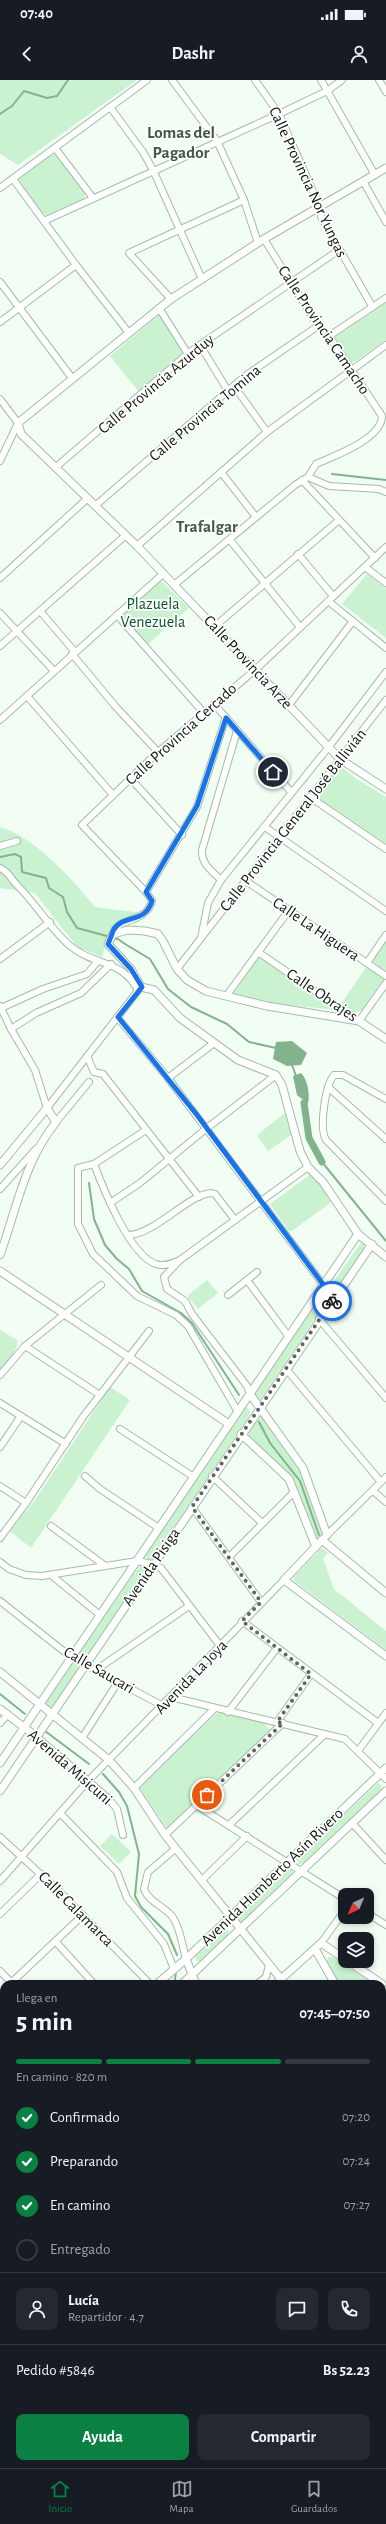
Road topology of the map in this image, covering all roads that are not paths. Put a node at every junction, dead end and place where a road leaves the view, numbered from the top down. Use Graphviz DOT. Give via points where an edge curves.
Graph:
graph roads {
  1 [pos="147,80"];
  2 [pos="172,80"];
  3 [pos="255,80"];
  4 [pos="321,80"];
  5 [pos="342,80"];
  6 [pos="379,80"];
  7 [pos="327,91"];
  8 [pos="386,92"];
  9 [pos="110,107"];
  10 [pos="279,114"];
  11 [pos="217,141"];
  12 [pos="55,148"];
  13 [pos="386,168"];
  14 [pos="153,170"];
  15 [pos="375,174"];
  16 [pos="13,179"];
  17 [pos="363,181"];
  18 [pos="0,188"];
  19 [pos="93,198"];
  20 [pos="244,200"];
  21 [pos="320,207"];
  22 [pos="44,221"];
  23 [pos="386,222"];
  24 [pos="179,229"];
  25 [pos="261,241"];
  26 [pos="339,250"];
  27 [pos="76,265"];
  28 [pos="202,279"];
  29 [pos="0,282"];
  30 [pos="291,282"];
  31 [pos="386,298"];
  32 [pos="171,299"];
  33 [pos="372,306"];
  34 [pos="19,307"];
  35 [pos="159,308"];
  36 [pos="0,322"];
  37 [pos="318,326"];
  38 [pos="129,332"];
  39 [pos="329,336"];
  40 [pos="200,345"];
  41 [pos="386,345"];
  42 [pos="188,354"];
  43 [pos="351,370"];
  44 [pos="72,378"];
  45 [pos="234,386"];
  46 [pos="228,391"];
  47 [pos="0,399"];
  48 [pos="18,423"];
  49 [pos="267,432"];
  50 [pos="0,461"];
  51 [pos="56,467"];
  52 [pos="221,472"];
  53 [pos="308,477"];
  54 [pos="302,480"];
  55 [pos="386,492"];
  56 [pos="88,498"];
  57 [pos="95,506"];
  58 [pos="256,518"];
  59 [pos="339,520"];
  60 [pos="126,535"];
  61 [pos="230,540"];
  62 [pos="137,546"];
  63 [pos="386,547"];
  64 [pos="298,554"];
  65 [pos="375,558"];
  66 [pos="365,567"];
  67 [pos="163,574"];
  68 [pos="0,578"];
  69 [pos="264,583"];
  70 [pos="386,584"];
  71 [pos="174,585"];
  72 [pos="333,596"];
  73 [pos="328,601"];
  74 [pos="40,611"];
  75 [pos="0,613"];
  76 [pos="116,616"];
  77 [pos="353,621"];
  78 [pos="214,627"];
  79 [pos="300,627"];
  80 [pos="17,630"];
  81 [pos="0,646"];
  82 [pos="386,648"];
  83 [pos="73,653"];
  84 [pos="255,670"];
  85 [pos="54,671"];
  86 [pos="386,672"];
  87 [pos="27,696"];
  88 [pos="386,700"];
  89 [pos="214,704"];
  90 [pos="289,705"];
  91 [pos="204,713"];
  92 [pos="226,718"];
  93 [pos="0,720"];
  94 [pos="237,731"];
  95 [pos="328,748"];
  96 [pos="158,752"];
  97 [pos="340,759"];
  98 [pos="131,779"];
  99 [pos="386,789"];
  100 [pos="291,792"];
  101 [pos="114,795"];
  102 [pos="310,797"];
  103 [pos="265,827"];
  104 [pos="182,835"];
  105 [pos="280,836"];
  106 [pos="17,841"];
  107 [pos="0,846"];
  108 [pos="386,849"];
  109 [pos="0,868"];
  110 [pos="221,880"];
  111 [pos="246,881"];
  112 [pos="146,892"];
  113 [pos="288,910"];
  114 [pos="386,911"];
  115 [pos="50,922"];
  116 [pos="113,934"];
  117 [pos="386,935"];
  118 [pos="200,940"];
  119 [pos="258,952"];
  120 [pos="0,959"];
  121 [pos="97,962"];
  122 [pos="367,963"];
  123 [pos="111,964"];
  124 [pos="177,969"];
  125 [pos="386,976"];
  126 [pos="386,982"];
  127 [pos="140,989"];
  128 [pos="227,995"];
  129 [pos="0,1007"];
  130 [pos="118,1017"];
  131 [pos="359,1021"];
  132 [pos="11,1030"];
  133 [pos="386,1039"];
  134 [pos="214,1043"];
  135 [pos="86,1056"];
  136 [pos="276,1075"];
  137 [pos="168,1078"];
  138 [pos="89,1082"];
  139 [pos="328,1087"];
  140 [pos="386,1090"];
  141 [pos="384,1098"];
  142 [pos="46,1108"];
  143 [pos="56,1122"];
  144 [pos="207,1128"];
  145 [pos="146,1130"];
  146 [pos="386,1139"];
  147 [pos="37,1148"];
  148 [pos="169,1159"];
  149 [pos="94,1164"];
  150 [pos="0,1165"];
  151 [pos="308,1167"];
  152 [pos="0,1190"];
  153 [pos="199,1197"];
  154 [pos="385,1198"];
  155 [pos="261,1201"];
  156 [pos="110,1203"];
  157 [pos="235,1220"];
  158 [pos="358,1234"];
  159 [pos="128,1235"];
  160 [pos="372,1244"];
  161 [pos="0,1255"];
  162 [pos="386,1257"];
  163 [pos="180,1260"];
  164 [pos="0,1271"];
  165 [pos="257,1272"];
  166 [pos="247,1280"];
  167 [pos="323,1284"];
  168 [pos="102,1285"];
  169 [pos="228,1295"];
  170 [pos="334,1299"];
  171 [pos="64,1314"];
  172 [pos="319,1319"];
  173 [pos="149,1331"];
  174 [pos="289,1337"];
  175 [pos="25,1346"];
  176 [pos="128,1358"];
  177 [pos="286,1369"];
  178 [pos="0,1375"];
  179 [pos="100,1394"];
  180 [pos="250,1394"];
  181 [pos="386,1398"];
  182 [pos="0,1403"];
  183 [pos="260,1406"];
  184 [pos="238,1412"];
  185 [pos="21,1416"];
  186 [pos="229,1424"];
  187 [pos="120,1429"];
  188 [pos="241,1434"];
  189 [pos="66,1444"];
  190 [pos="0,1447"];
  191 [pos="85,1476"];
  192 [pos="212,1476"];
  193 [pos="194,1477"];
  194 [pos="386,1477"];
  195 [pos="381,1482"];
  196 [pos="0,1486"];
  197 [pos="373,1491"];
  198 [pos="294,1492"];
  199 [pos="386,1502"];
  200 [pos="26,1503"];
  201 [pos="192,1507"];
  202 [pos="262,1523"];
  203 [pos="51,1526"];
  204 [pos="159,1528"];
  205 [pos="327,1535"];
  206 [pos="0,1538"];
  207 [pos="322,1540"];
  208 [pos="316,1547"];
  209 [pos="229,1557"];
  210 [pos="137,1561"];
  211 [pos="0,1562"];
  212 [pos="153,1564"];
  213 [pos="104,1565"];
  214 [pos="51,1575"];
  215 [pos="284,1580"];
  216 [pos="386,1593"];
  217 [pos="0,1601"];
  218 [pos="261,1602"];
  219 [pos="189,1606"];
  220 [pos="100,1615"];
  221 [pos="242,1621"];
  222 [pos="221,1647"];
  223 [pos="277,1648"];
  224 [pos="386,1656"];
  225 [pos="71,1658"];
  226 [pos="86,1664"];
  227 [pos="96,1670"];
  228 [pos="0,1672"];
  229 [pos="311,1674"];
  230 [pos="118,1682"];
  231 [pos="171,1697"];
  232 [pos="40,1705"];
  233 [pos="162,1706"];
  234 [pos="215,1708"];
  235 [pos="0,1709"];
  236 [pos="228,1712"];
  237 [pos="386,1713"];
  238 [pos="8,1714"];
  239 [pos="52,1714"];
  240 [pos="0,1722"];
  241 [pos="280,1723"];
  242 [pos="378,1723"];
  243 [pos="25,1728"];
  244 [pos="325,1734"];
  245 [pos="37,1737"];
  246 [pos="82,1738"];
  247 [pos="358,1751"];
  248 [pos="109,1760"];
  249 [pos="0,1763"];
  250 [pos="386,1768"];
  251 [pos="380,1774"];
  252 [pos="386,1779"];
  253 [pos="88,1781"];
  254 [pos="134,1788"];
  255 [pos="0,1791"];
  256 [pos="386,1791"];
  257 [pos="196,1806"];
  258 [pos="60,1813"];
  259 [pos="352,1823"];
  260 [pos="229,1825"];
  261 [pos="123,1835"];
  262 [pos="165,1835"];
  263 [pos="246,1836"];
  264 [pos="0,1837"];
  265 [pos="176,1849"];
  266 [pos="21,1856"];
  267 [pos="386,1860"];
  268 [pos="287,1863"];
  269 [pos="302,1871"];
  270 [pos="41,1874"];
  271 [pos="202,1880"];
  272 [pos="0,1881"];
  273 [pos="338,1894"];
  274 [pos="0,1914"];
  275 [pos="83,1915"];
  276 [pos="230,1917"];
  277 [pos="374,1917"];
  278 [pos="338,1920"];
  279 [pos="386,1925"];
  280 [pos="240,1929"];
  281 [pos="56,1942"];
  282 [pos="321,1943"];
  283 [pos="315,1949"];
  284 [pos="338,1954"];
  285 [pos="186,1959"];
  286 [pos="269,1965"];
  287 [pos="358,1968"];
  288 [pos="174,1969"];
  289 [pos="0,1971"];
  290 [pos="193,1974"];
  291 [pos="8,1980"];
  292 [pos="14,1980"];
  293 [pos="90,1980"];
  294 [pos="146,1980"];
  295 [pos="162,1980"];
  296 [pos="186,1980"];
  297 [pos="195,1980"];
  298 [pos="262,1980"];
  299 [pos="277,1980"];
  300 [pos="280,1980"];
  301 [pos="333,1980"];
  302 [pos="376,1980"];
  1 -- 9 [label="street"];
  2 -- 11 [label="street, Calle Provincia Camacho"];
  3 -- 10 [label="street, Calle Provincia Nor Yungas"];
  4 -- 7 [label="street"];
  5 -- 7 [label="street"];
  6 -- 8 [label="street"];
  7 -- 10 [label="street"];
  7 -- 15 [label="street"];
  9 -- 12 [label="street"];
  9 -- 14 [label="street"];
  10 -- 11 [label="street"];
  10 -- 21 [label="street, Calle Provincia Nor Yungas"];
  11 -- 14 [label="street"];
  11 -- 20 [label="street, Calle Provincia Camacho"];
  12 -- 16 [label="street"];
  12 -- 19 [label="street"];
  13 -- 15 [label="street"];
  14 -- 19 [label="street"];
  14 -- 24 [label="street"];
  15 -- 17 [label="street"];
  16 -- 18 [label="street"];
  16 -- 22 [label="street"];
  17 -- 21 [label="street"];
  17 -- 23 [label="street"];
  19 -- 22 [label="street"];
  20 -- 24 [label="street"];
  20 -- 25 [label="street, Calle Provincia Camacho"];
  21 -- 25 [label="street"];
  21 -- 26 [label="street, Calle Provincia Nor Yungas" via="321,216"];
  22 -- 27 [label="street"];
  24 -- 28 [label="street"];
  24 -- 32 [label="street" via="129,253"];
  25 -- 28 [label="street"];
  25 -- 30 [label="street, Calle Provincia Camacho"];
  26 -- 30 [label="street, Calle Provincia Azurduy"];
  26 -- 33 [label="street, Calle Provincia Nor Yungas"];
  27 -- 34 [label="street"];
  27 -- 38 [label="street"];
  28 -- 32 [label="street"];
  29 -- 34 [label="street"];
  30 -- 37 [label="street, Calle Provincia Camacho"];
  30 -- 40 [label="street, Calle Provincia Azurduy"];
  31 -- 33 [label="street"];
  32 -- 35 [label="street"];
  33 -- 39 [label="street"];
  34 -- 36 [label="street"];
  34 -- 44 [label="street"];
  35 -- 38 [label="street"];
  35 -- 42 [label="street"];
  37 -- 39 [label="street, Calle Provincia Camacho"];
  37 -- 45 [label="street, Calle Provincia Tomina"];
  38 -- 44 [label="street"];
  39 -- 43 [label="street, Calle Provincia Camacho"];
  40 -- 42 [label="street, Calle Provincia Azurduy"];
  40 -- 46 [label="street"];
  41 -- 43 [label="street"];
  42 -- 51 [label="street, Calle Provincia Azurduy"];
  43 -- 49 [label="street"];
  43 -- 53 [label="street, Calle Provincia Camacho" via="382,416 382,422 375,432 332,459 316,464"];
  44 -- 48 [label="street"];
  45 -- 46 [label="street, Calle Provincia Tomina"];
  45 -- 49 [label="street"];
  46 -- 57 [label="street, Calle Provincia Tomina"];
  47 -- 48 [label="street"];
  48 -- 50 [label="street"];
  48 -- 51 [label="street, Calle Provincia Arze" via="21,434"];
  49 -- 52 [label="street"];
  51 -- 56 [label="street, Calle Provincia Arze"];
  52 -- 58 [label="street"];
  52 -- 62 [label="street"];
  53 -- 54 [label="street"];
  53 -- 55 [label="street" via="329,486 379,489"];
  54 -- 58 [label="street"];
  54 -- 59 [label="street"];
  56 -- 57 [label="street, Calle Provincia Arze"];
  56 -- 68 [label="street"];
  57 -- 60 [label="street, Calle Provincia Arze"];
  58 -- 61 [label="street"];
  59 -- 64 [label="street"];
  59 -- 65 [label="street"];
  60 -- 62 [label="street, Calle Provincia Arze"];
  60 -- 74 [label="street"];
  61 -- 69 [label="street"];
  61 -- 71 [label="street"];
  62 -- 67 [label="street, Calle Provincia Arze"];
  63 -- 65 [label="street, Calle Provincia Cercado"];
  64 -- 69 [label="street"];
  64 -- 72 [label="street"];
  65 -- 66 [label="street, Calle Provincia Cercado"];
  66 -- 70 [label="street"];
  66 -- 72 [label="street, Calle Provincia Cercado"];
  67 -- 71 [label="street, Calle Provincia Arze"];
  67 -- 76 [label="street"];
  69 -- 78 [label="street"];
  69 -- 79 [label="street"];
  71 -- 78 [label="street, Calle Provincia Arze"];
  72 -- 73 [label="street, Calle Provincia Cercado"];
  73 -- 77 [label="street"];
  73 -- 79 [label="street, Calle Provincia Cercado"];
  74 -- 80 [label="street"];
  74 -- 83 [label="street"];
  75 -- 80 [label="street"];
  76 -- 83 [label="street"];
  76 -- 91 [label="street"];
  77 -- 82 [label="street"];
  77 -- 90 [label="street"];
  78 -- 84 [label="street, Calle Provincia Arze"];
  79 -- 84 [label="street, Calle Provincia Cercado"];
  80 -- 81 [label="street"];
  80 -- 85 [label="street"];
  83 -- 85 [label="street"];
  83 -- 96 [label="street" via="116,707"];
  84 -- 89 [label="street, Calle Provincia Cercado"];
  84 -- 90 [label="street, Calle Provincia Arze"];
  85 -- 87 [label="street"];
  86 -- 95 [label="street, Calle Provincia General José Ballivián"];
  87 -- 93 [label="street"];
  87 -- 101 [label="street"];
  88 -- 97 [label="street, Calle Provincia General José Ballivián"];
  89 -- 91 [label="street, Calle Provincia Cercado"];
  89 -- 92 [label="street"];
  90 -- 95 [label="street, Calle Provincia Arze"];
  91 -- 96 [label="street, Calle Provincia Cercado"];
  92 -- 94 [label="street"];
  92 -- 104 [label="street" via="197,806"];
  94 -- 100 [label="street"];
  94 -- 110 [label="street" via="202,850 204,863"];
  95 -- 97 [label="street, Calle Provincia Arze"];
  95 -- 100 [label="street, Calle Provincia General José Ballivián"];
  96 -- 98 [label="street, Calle Provincia Cercado"];
  97 -- 99 [label="street, Calle Provincia Arze"];
  97 -- 102 [label="street, Calle Provincia General José Ballivián"];
  98 -- 101 [label="street, Calle Provincia Cercado"];
  98 -- 104 [label="street"];
  100 -- 103 [label="street, Calle Provincia General José Ballivián"];
  101 -- 112 [label="street, Calle Provincia Cercado" via="82,825"];
  102 -- 105 [label="street, Calle Provincia General José Ballivián"];
  102 -- 108 [label="street"];
  103 -- 105 [label="street"];
  103 -- 110 [label="street, Calle Provincia General José Ballivián"];
  104 -- 112 [label="street"];
  105 -- 111 [label="street, Calle Provincia General José Ballivián"];
  105 -- 114 [label="street"];
  106 -- 107 [label="street"];
  109 -- 115 [label="street" via="11,876"];
  110 -- 118 [label="street, Calle Provincia General José Ballivián" via="207,908"];
  111 -- 113 [label="street, Calle La Higuera"];
  111 -- 118 [label="street, Calle Provincia General José Ballivián"];
  112 -- 116 [label="street" via="152,901 149,909 144,915 118,926"];
  113 -- 119 [label="street"];
  113 -- 122 [label="street, Calle La Higuera"];
  115 -- 120 [label="street"];
  115 -- 121 [label="street" via="82,956"];
  116 -- 124 [label="street" via="119,931 139,930 158,934"];
  116 -- 127 [label="street" via="108,944 131,969"];
  117 -- 122 [label="street"];
  118 -- 124 [label="street, Calle Provincia General José Ballivián"];
  119 -- 128 [label="street"];
  119 -- 131 [label="street, Calle Obrajes"];
  121 -- 123 [label="street"];
  121 -- 129 [label="street" via="87,974"];
  122 -- 125 [label="street, Calle La Higuera"];
  123 -- 127 [label="street"];
  123 -- 132 [label="street" via="81,993 36,1013"];
  124 -- 128 [label="street" via="197,986"];
  126 -- 131 [label="street"];
  127 -- 130 [label="street"];
  127 -- 134 [label="street" via="154,990 167,1007"];
  128 -- 131 [label="street" via="267,1006"];
  129 -- 132 [label="street"];
  130 -- 135 [label="street"];
  130 -- 137 [label="street"];
  131 -- 133 [label="street, Calle Obrajes"];
  132 -- 142 [label="street" via="35,1070"];
  134 -- 136 [label="street" via="238,1060"];
  134 -- 137 [label="street"];
  135 -- 142 [label="street"];
  135 -- 145 [label="street" via="94,1072 103,1074"];
  136 -- 144 [label="street"];
  136 -- 151 [label="street" via="282,1085 300,1151"];
  137 -- 144 [label="street"];
  138 -- 143 [label="street"];
  139 -- 141 [label="street" via="332,1078 338,1074"];
  139 -- 146 [label="street"];
  139 -- 154 [label="street" via="321,1130 326,1140"];
  140 -- 141 [label="street"];
  142 -- 143 [label="street"];
  142 -- 150 [label="street"];
  143 -- 147 [label="street"];
  144 -- 148 [label="street"];
  144 -- 155 [label="street"];
  145 -- 148 [label="street"];
  145 -- 149 [label="street"];
  147 -- 152 [label="street"];
  147 -- 161 [label="street" via="18,1194"];
  148 -- 153 [label="street"];
  148 -- 156 [label="street"];
  149 -- 156 [label="street"];
  149 -- 184 [label="street" via="78,1168 78,1224 93,1254 137,1296 176,1315 188,1326"];
  151 -- 155 [label="street"];
  151 -- 158 [label="street" via="323,1182"];
  153 -- 157 [label="street" via="208,1193 215,1194"];
  153 -- 159 [label="street" via="137,1235"];
  155 -- 157 [label="street"];
  155 -- 167 [label="street"];
  156 -- 159 [label="street"];
  157 -- 163 [label="street"];
  158 -- 160 [label="street"];
  158 -- 167 [label="street, Avenida Pisiga"];
  159 -- 163 [label="street" via="148,1260 156,1264 164,1265"];
  160 -- 162 [label="street"];
  160 -- 170 [label="street, Avenida Pisiga"];
  163 -- 180 [label="street" via="167,1272 164,1283 174,1296 185,1301 192,1314 247,1386"];
  164 -- 171 [label="street"];
  165 -- 166 [label="street"];
  166 -- 169 [label="street"];
  166 -- 174 [label="street"];
  167 -- 170 [label="street"];
  167 -- 174 [label="street, Avenida Pisiga"];
  168 -- 171 [label="street"];
  170 -- 172 [label="street, Avenida Pisiga"];
  171 -- 175 [label="street"];
  171 -- 176 [label="street"];
  172 -- 177 [label="street, Avenida Pisiga"];
  172 -- 181 [label="street"];
  173 -- 176 [label="street"];
  174 -- 180 [label="street, Avenida Pisiga"];
  175 -- 178 [label="street"];
  175 -- 179 [label="street"];
  176 -- 179 [label="street"];
  176 -- 186 [label="street"];
  177 -- 183 [label="street, Avenida Pisiga"];
  177 -- 195 [label="street"];
  179 -- 189 [label="street"];
  180 -- 183 [label="street"];
  180 -- 184 [label="street, Avenida Pisiga"];
  182 -- 185 [label="street"];
  183 -- 188 [label="street, Avenida Pisiga"];
  183 -- 205 [label="street" via="303,1468"];
  184 -- 186 [label="street, Avenida Pisiga"];
  185 -- 189 [label="street"];
  185 -- 190 [label="street"];
  186 -- 193 [label="street, Avenida Pisiga"];
  187 -- 193 [label="street"];
  188 -- 192 [label="street, Avenida Pisiga"];
  188 -- 198 [label="street" via="289,1479"];
  189 -- 200 [label="street"];
  191 -- 204 [label="street" via="100,1489"];
  192 -- 201 [label="street, Avenida Pisiga"];
  192 -- 202 [label="street"];
  193 -- 204 [label="street, Avenida Pisiga"];
  194 -- 195 [label="street, Avenida La Joya"];
  195 -- 197 [label="street, Avenida La Joya"];
  196 -- 200 [label="street"];
  197 -- 199 [label="street"];
  197 -- 205 [label="street, Avenida La Joya"];
  198 -- 202 [label="street"];
  198 -- 208 [label="street"];
  200 -- 206 [label="street"];
  201 -- 209 [label="street"];
  201 -- 212 [label="street, Avenida Pisiga"];
  202 -- 209 [label="street"];
  203 -- 213 [label="street"];
  204 -- 210 [label="street, Avenida Pisiga"];
  205 -- 207 [label="street, Avenida La Joya"];
  207 -- 208 [label="street, Avenida La Joya"];
  207 -- 216 [label="street"];
  208 -- 215 [label="street, Avenida La Joya"];
  209 -- 218 [label="street"];
  210 -- 212 [label="street"];
  210 -- 213 [label="street"];
  210 -- 220 [label="street, Avenida Pisiga"];
  211 -- 214 [label="street" via="26,1575"];
  212 -- 219 [label="street" via="161,1568"];
  212 -- 226 [label="street, Avenida Pisiga"];
  213 -- 214 [label="street"];
  214 -- 220 [label="street"];
  215 -- 218 [label="street, Avenida La Joya"];
  215 -- 224 [label="street"];
  217 -- 225 [label="street, Calle Saucari"];
  218 -- 221 [label="street, Avenida La Joya"];
  219 -- 222 [label="street"];
  219 -- 227 [label="street"];
  220 -- 225 [label="street, Avenida Pisiga"];
  221 -- 222 [label="street, Avenida La Joya"];
  221 -- 223 [label="street"];
  222 -- 231 [label="street, Avenida La Joya"];
  223 -- 229 [label="street"];
  223 -- 236 [label="street"];
  225 -- 226 [label="street, Calle Saucari"];
  225 -- 232 [label="street, Avenida Pisiga"];
  226 -- 227 [label="street, Calle Saucari"];
  226 -- 239 [label="street, Avenida Pisiga"];
  227 -- 230 [label="street, Calle Saucari"];
  228 -- 232 [label="street"];
  229 -- 241 [label="street"];
  229 -- 242 [label="street"];
  230 -- 233 [label="street, Calle Saucari"];
  230 -- 246 [label="street"];
  231 -- 233 [label="street, Avenida La Joya"];
  231 -- 234 [label="street"];
  232 -- 239 [label="street"];
  232 -- 243 [label="street, Avenida Pisiga"];
  233 -- 248 [label="street, Avenida La Joya"];
  234 -- 236 [label="street"];
  234 -- 254 [label="street"];
  235 -- 238 [label="street, Avenida Misicuni"];
  236 -- 241 [label="street"];
  237 -- 242 [label="street"];
  238 -- 240 [label="street"];
  238 -- 243 [label="street, Avenida Misicuni"];
  239 -- 245 [label="street, Avenida Pisiga"];
  239 -- 246 [label="street"];
  241 -- 244 [label="street"];
  241 -- 257 [label="street"];
  242 -- 247 [label="street"];
  243 -- 245 [label="street, Avenida Misicuni"];
  243 -- 249 [label="street, Avenida Pisiga"];
  244 -- 247 [label="street" via="345,1739"];
  244 -- 260 [label="street"];
  245 -- 253 [label="street, Avenida Misicuni"];
  245 -- 255 [label="street, Avenida Pisiga"];
  246 -- 248 [label="street"];
  247 -- 251 [label="street"];
  248 -- 253 [label="street, Avenida La Joya"];
  248 -- 254 [label="street"];
  250 -- 251 [label="street, Avenida Humberto Asín Rivero"];
  251 -- 252 [label="street"];
  251 -- 268 [label="street, Avenida Humberto Asín Rivero"];
  253 -- 258 [label="street, Avenida La Joya"];
  253 -- 261 [label="street, Avenida Misicuni" via="117,1809"];
  254 -- 262 [label="street"];
  256 -- 259 [label="street, Avenida Humberto Asín Rivero"];
  257 -- 260 [label="street"];
  257 -- 262 [label="street"];
  258 -- 266 [label="street, Avenida La Joya"];
  258 -- 288 [label="street" via="117,1872 127,1898 164,1944"];
  259 -- 267 [label="street"];
  259 -- 269 [label="street, Avenida Humberto Asín Rivero"];
  260 -- 263 [label="street"];
  262 -- 265 [label="street"];
  263 -- 268 [label="street"];
  263 -- 271 [label="street"];
  264 -- 266 [label="street, Calle Calamarca"];
  265 -- 271 [label="street"];
  265 -- 285 [label="street" via="148,1872 145,1878 145,1893 170,1915 179,1933"];
  266 -- 270 [label="street, Calle Calamarca"];
  266 -- 272 [label="street, Avenida La Joya"];
  268 -- 269 [label="street"];
  268 -- 276 [label="street, Avenida Humberto Asín Rivero"];
  269 -- 273 [label="street"];
  269 -- 280 [label="street, Avenida Humberto Asín Rivero"];
  270 -- 274 [label="street"];
  270 -- 275 [label="street, Calle Calamarca"];
  271 -- 276 [label="street"];
  275 -- 281 [label="street"];
  275 -- 294 [label="street, Calle Calamarca"];
  276 -- 280 [label="street"];
  276 -- 285 [label="street, Avenida Humberto Asín Rivero"];
  277 -- 279 [label="street"];
  278 -- 282 [label="street"];
  280 -- 286 [label="street"];
  280 -- 290 [label="street, Avenida Humberto Asín Rivero"];
  281 -- 292 [label="street"];
  281 -- 293 [label="street"];
  282 -- 283 [label="street"];
  282 -- 284 [label="street"];
  283 -- 300 [label="street"];
  283 -- 301 [label="street"];
  285 -- 288 [label="street, Avenida Humberto Asín Rivero"];
  285 -- 290 [label="street"];
  286 -- 298 [label="street" via="266,1977"];
  286 -- 299 [label="street"];
  287 -- 302 [label="street"];
  288 -- 295 [label="street, Avenida Humberto Asín Rivero"];
  289 -- 291 [label="street"];
  290 -- 296 [label="street, Avenida Humberto Asín Rivero"];
  290 -- 297 [label="street"];
}
